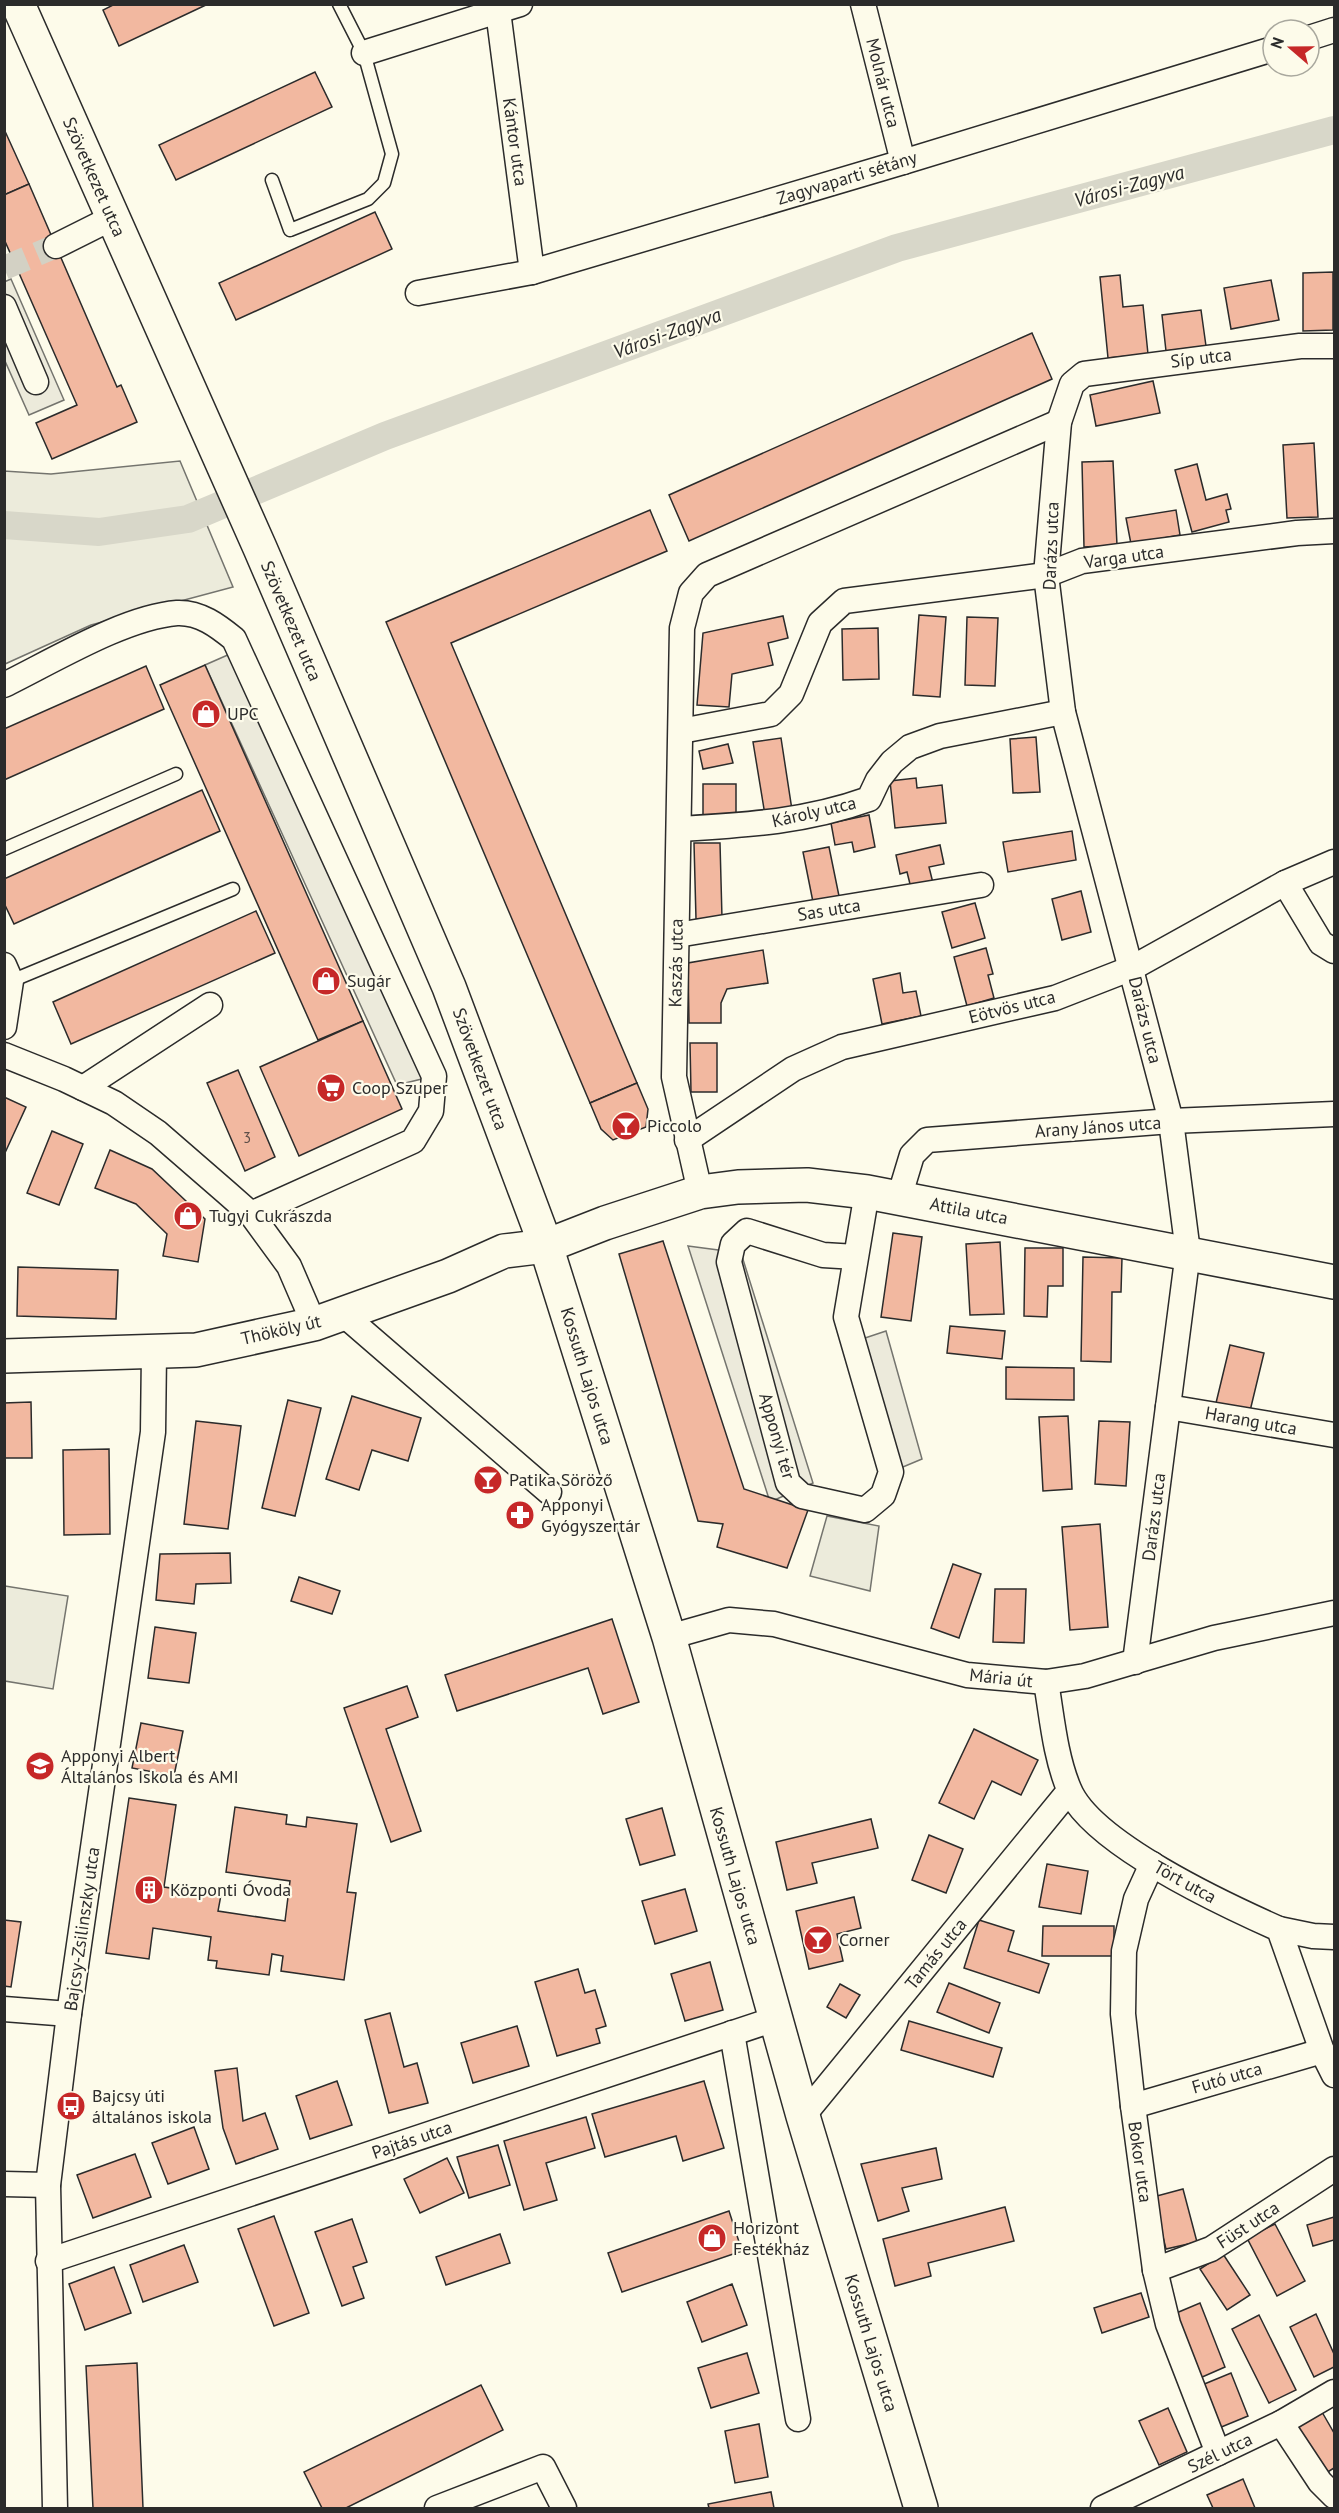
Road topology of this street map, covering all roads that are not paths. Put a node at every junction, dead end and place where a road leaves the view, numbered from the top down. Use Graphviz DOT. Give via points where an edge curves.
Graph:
graph roads {
  1 [pos="18,4"];
  2 [pos="339,4"];
  3 [pos="863,4"];
  4 [pos="509,8"];
  5 [pos="364,53"];
  6 [pos="1261,53"];
  7 [pos="903,162"];
  8 [pos="272,180"];
  9 [pos="112,218"];
  10 [pos="56,246"];
  11 [pos="532,272"];
  12 [pos="418,293"];
  13 [pos="4,307"];
  14 [pos="1335,346"];
  15 [pos="36,382"];
  16 [pos="1072,384"];
  17 [pos="1059,422"];
  18 [pos="1335,531"];
  19 [pos="1046,575"];
  20 [pos="4,685"];
  21 [pos="1063,712"];
  22 [pos="681,731"];
  23 [pos="176,774"];
  24 [pos="679,829"];
  25 [pos="4,849"];
  26 [pos="1335,862"];
  27 [pos="1285,883"];
  28 [pos="981,885"];
  29 [pos="233,889"];
  30 [pos="677,935"];
  31 [pos="1335,951"];
  32 [pos="1132,968"];
  33 [pos="8,973"];
  34 [pos="210,1005"];
  35 [pos="4,1027"];
  36 [pos="4,1055"];
  37 [pos="83,1088"];
  38 [pos="1335,1114"];
  39 [pos="1171,1121"];
  40 [pos="687,1140"];
  41 [pos="700,1192"];
  42 [pos="867,1192"];
  43 [pos="898,1198"];
  44 [pos="251,1214"];
  45 [pos="605,1223"];
  46 [pos="546,1246"];
  47 [pos="1188,1252"];
  48 [pos="856,1257"];
  49 [pos="1335,1282"];
  50 [pos="329,1319"];
  51 [pos="154,1353"];
  52 [pos="4,1356"];
  53 [pos="1168,1407"];
  54 [pos="1335,1435"];
  55 [pos="549,1492"];
  56 [pos="1335,1613"];
  57 [pos="669,1637"];
  58 [pos="1135,1662"];
  59 [pos="1046,1682"];
  60 [pos="1069,1791"];
  61 [pos="1152,1864"];
  62 [pos="1279,1929"];
  63 [pos="1335,1937"];
  64 [pos="4,2009"];
  65 [pos="69,2014"];
  66 [pos="775,2019"];
  67 [pos="732,2033"];
  68 [pos="1322,2051"];
  69 [pos="1335,2075"];
  70 [pos="1133,2106"];
  71 [pos="803,2116"];
  72 [pos="1335,2169"];
  73 [pos="4,2184"];
  74 [pos="48,2185"];
  75 [pos="48,2261"];
  76 [pos="1155,2270"];
  77 [pos="1335,2392"];
  78 [pos="798,2419"];
  79 [pos="1281,2423"];
  80 [pos="1218,2453"];
  81 [pos="1335,2496"];
  82 [pos="55,2508"];
  83 [pos="437,2508"];
  84 [pos="564,2508"];
  85 [pos="921,2508"];
  86 [pos="1103,2508"];
  1 -- 9 [label="street, Szövetkezet utca"];
  2 -- 5 [label="lane"];
  3 -- 7 [label="street, Molnár utca"];
  4 -- 5 [label="street"];
  4 -- 11 [label="street, Kántor utca"];
  5 -- 8 [label="lane" via="392,154 384,183 369,200 290,230"];
  6 -- 7 [label="street, Zagyvaparti sétány"];
  7 -- 11 [label="street, Zagyvaparti sétány"];
  9 -- 10 [label="street"];
  9 -- 46 [label="street, Szövetkezet utca" via="260,548 449,987"];
  11 -- 12 [label="street, Zagyvaparti sétány"];
  13 -- 15 [label="street"];
  14 -- 16 [label="street, Síp utca" via="1300,346 1084,374"];
  16 -- 17 [label="street, Darázs utca"];
  17 -- 19 [label="street, Darázs utca"];
  17 -- 22 [label="street, Kaszás utca" via="707,574 691,593 682,628"];
  18 -- 19 [label="street, Varga utca" via="1082,561"];
  19 -- 21 [label="street, Darázs utca"];
  19 -- 22 [label="street, Varga utca" via="844,601 820,623 791,694 771,714"];
  20 -- 44 [label="street" via="130,623 179,613 212,621 234,639 434,1076 431,1111 414,1141"];
  21 -- 24 [label="street, Károly utca" via="940,735 910,747 891,762 869,799 841,809 761,825"];
  21 -- 32 [label="street, Darázs utca"];
  22 -- 24 [label="street, Kaszás utca"];
  23 -- 25 [label="lane"];
  24 -- 30 [label="street, Kaszás utca"];
  26 -- 27 [label="street, Eötvös utca"];
  27 -- 31 [label="street" via="1321,943"];
  27 -- 32 [label="street, Eötvös utca"];
  28 -- 30 [label="street, Sas utca"];
  29 -- 33 [label="lane"];
  30 -- 40 [label="street, Kaszás utca" via="674,1077"];
  32 -- 39 [label="street, Darázs utca"];
  32 -- 40 [label="street, Eötvös utca" via="1055,998 842,1047 793,1069"];
  33 -- 35 [label="street"];
  34 -- 37 [label="street"];
  36 -- 37 [label="street"];
  37 -- 44 [label="street" via="114,1103 158,1133"];
  38 -- 39 [label="street, Arany János utca"];
  39 -- 43 [label="street, Arany János utca" via="927,1140 912,1155"];
  39 -- 47 [label="street, Darázs utca"];
  40 -- 41 [label="street, Kaszás utca"];
  41 -- 42 [label="street, Attila utca" via="807,1185"];
  41 -- 45 [label="street, Attila utca"];
  42 -- 43 [label="street, Attila utca"];
  42 -- 48 [label="street, Apponyi tér"];
  43 -- 47 [label="street, Attila utca"];
  44 -- 50 [label="street"];
  45 -- 46 [label="street, Thököly út"];
  46 -- 50 [label="street, Thököly út" via="504,1251 448,1276"];
  46 -- 57 [label="street, Kossuth Lajos utca"];
  47 -- 49 [label="street, Attila utca"];
  47 -- 53 [label="street, Darázs utca"];
  48 -- 48 [label="street, Apponyi tér" via="846,1317 891,1472 884,1495 865,1510 802,1496 788,1483 729,1262 733,1244 747,1232 823,1255"];
  50 -- 51 [label="street, Thököly út" via="196,1350"];
  50 -- 55 [label="street"];
  51 -- 52 [label="street, Thököly út"];
  51 -- 65 [label="street, Bajcsy-Zsilinszky utca" via="153,1432"];
  53 -- 54 [label="street, Harang utca"];
  53 -- 58 [label="street, Darázs utca"];
  56 -- 58 [label="street, Mária út" via="1214,1638"];
  57 -- 59 [label="street, Mária út" via="729,1620 774,1624 967,1675"];
  57 -- 66 [label="street, Kossuth Lajos utca"];
  58 -- 59 [label="street, Mária út"];
  59 -- 60 [label="street, Tört utca"];
  60 -- 61 [label="street, Tört utca" via="1095,1826"];
  60 -- 71 [label="street, Tamás utca"];
  61 -- 62 [label="street, Tört utca" via="1230,1908"];
  61 -- 70 [label="street, Bokor utca" via="1136,1899 1124,1951 1123,2014"];
  62 -- 63 [label="street, Tört utca"];
  62 -- 68 [label="street"];
  64 -- 65 [label="street"];
  65 -- 74 [label="street, Bajcsy-Zsilinszky utca"];
  66 -- 67 [label="street, Pajtás utca"];
  66 -- 71 [label="street, Kossuth Lajos utca"];
  67 -- 75 [label="street, Pajtás utca"];
  67 -- 78 [label="street"];
  68 -- 69 [label="street"];
  68 -- 70 [label="street, Futó utca"];
  70 -- 76 [label="street, Bokor utca"];
  71 -- 85 [label="street, Kossuth Lajos utca"];
  72 -- 76 [label="street, Füst utca" via="1211,2249"];
  73 -- 74 [label="street"];
  74 -- 75 [label="street, Bajcsy-Zsilinszky utca"];
  75 -- 82 [label="street, Bajcsy-Zsilinszky utca"];
  76 -- 80 [label="street, Bokor utca" via="1168,2324"];
  77 -- 79 [label="street, Szél utca"];
  79 -- 80 [label="street, Szél utca"];
  79 -- 81 [label="street" via="1320,2482"];
  80 -- 86 [label="street, Szél utca"];
  83 -- 84 [label="street" via="543,2467"];
}
